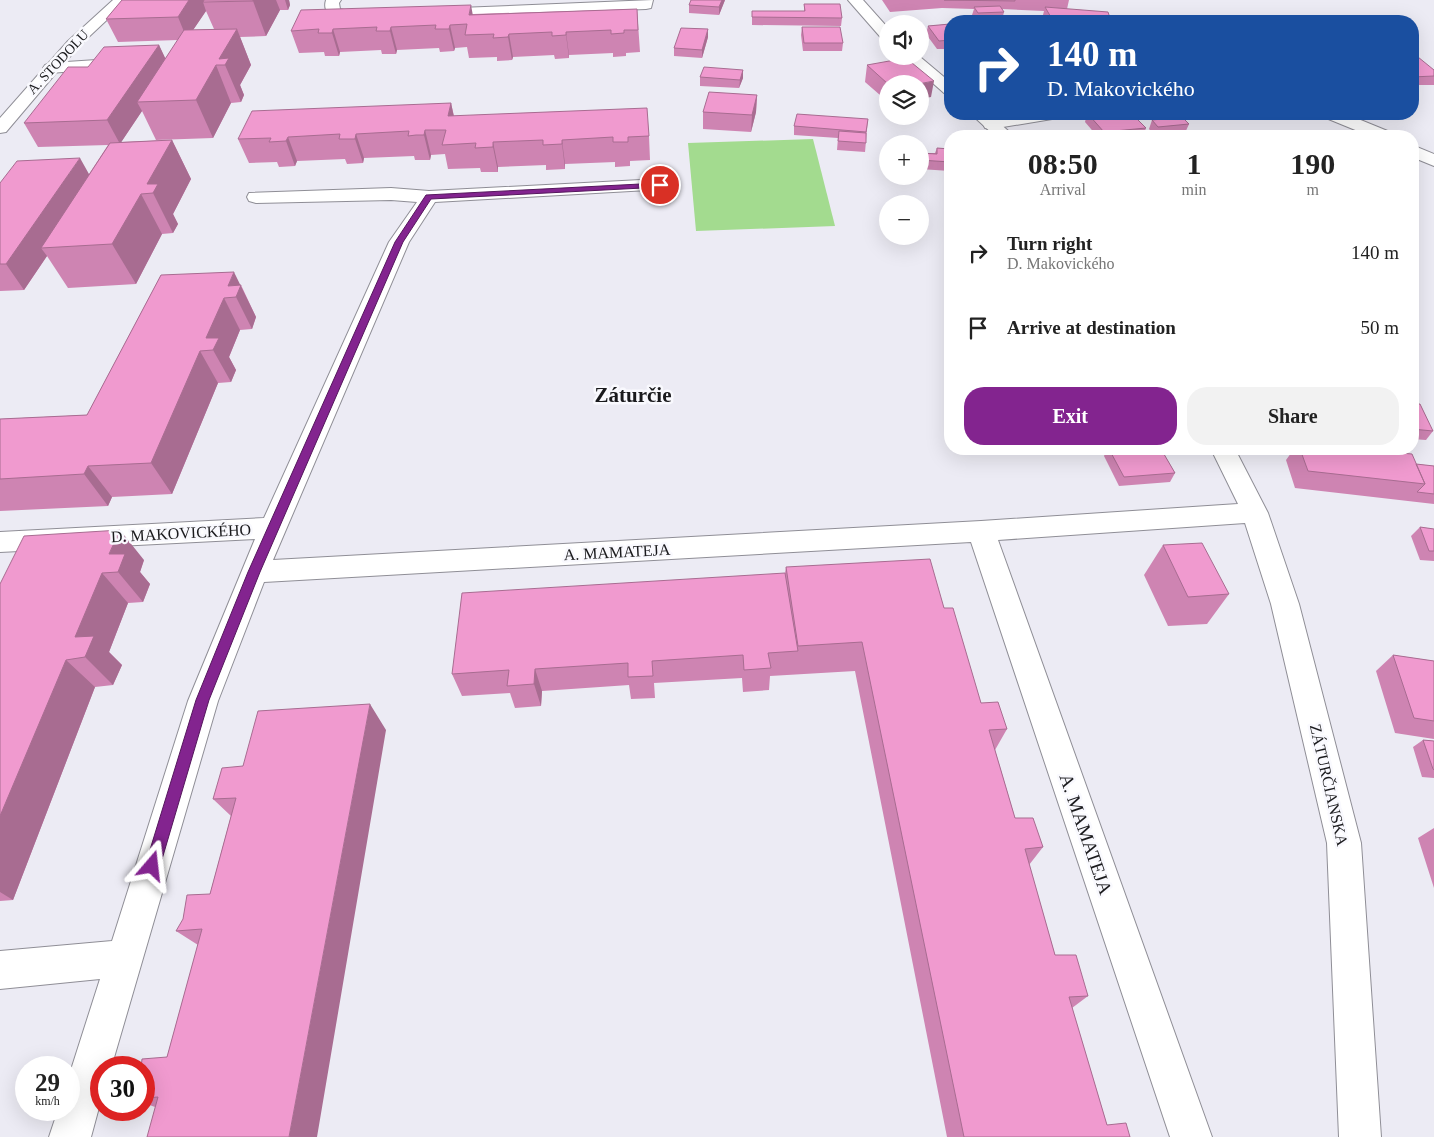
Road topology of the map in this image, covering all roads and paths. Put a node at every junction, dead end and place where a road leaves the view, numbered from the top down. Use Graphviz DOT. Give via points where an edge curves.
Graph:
graph roads {
  1 [pos="121,0"];
  2 [pos="334,0"];
  3 [pos="646,0"];
  4 [pos="855,0"];
  5 [pos="420,13"];
  6 [pos="380,14"];
  7 [pos="879,27"];
  8 [pos="142,62"];
  9 [pos="920,65"];
  10 [pos="51,68"];
  11 [pos="944,85"];
  12 [pos="986,120"];
  13 [pos="1346,120"];
  14 [pos="0,128"];
  15 [pos="998,130"];
  16 [pos="1370,130"];
  17 [pos="1419,154"];
  18 [pos="1434,161"];
  19 [pos="660,185"];
  20 [pos="256,197"];
  21 [pos="429,197"];
  22 [pos="1226,455"];
  23 [pos="1254,513"];
  24 [pos="273,528"];
  25 [pos="981,531"];
  26 [pos="0,542"];
  27 [pos="254,572"];
  28 [pos="124,958"];
  29 [pos="0,970"];
  30 [pos="70,1137"];
  31 [pos="1191,1137"];
  32 [pos="1360,1137"];
  1 -- 10 [label="street, A. STODOLU"];
  2 -- 6 [label="street" via="333,11 347,16"];
  3 -- 5 [label="street" via="646,5"];
  4 -- 7 [label="street"];
  8 -- 10 [label="street"];
  9 -- 11 [label="street"];
  10 -- 14 [label="street, A. STODOLU"];
  12 -- 15 [label="street"];
  13 -- 16 [label="street"];
  17 -- 18 [label="street"];
  19 -- 21 [label="street"];
  20 -- 21 [label="street" via="391,194"];
  21 -- 24 [label="street, D. MAKOVICKÉHO" via="399,242"];
  22 -- 23 [label="street, ZÁTURČIANSKA"];
  23 -- 25 [label="street, A. MAMATEJA"];
  23 -- 32 [label="street, ZÁTURČIANSKA" via="1285,604 1344,843"];
  24 -- 26 [label="street, D. MAKOVICKÉHO"];
  24 -- 27 [label="street, D. MAKOVICKÉHO"];
  25 -- 27 [label="street, A. MAMATEJA"];
  25 -- 31 [label="street, A. MAMATEJA"];
  27 -- 28 [label="street, D. MAKOVICKÉHO" via="202,700"];
  28 -- 29 [label="street"];
  28 -- 30 [label="street, D. MAKOVICKÉHO"];
}
